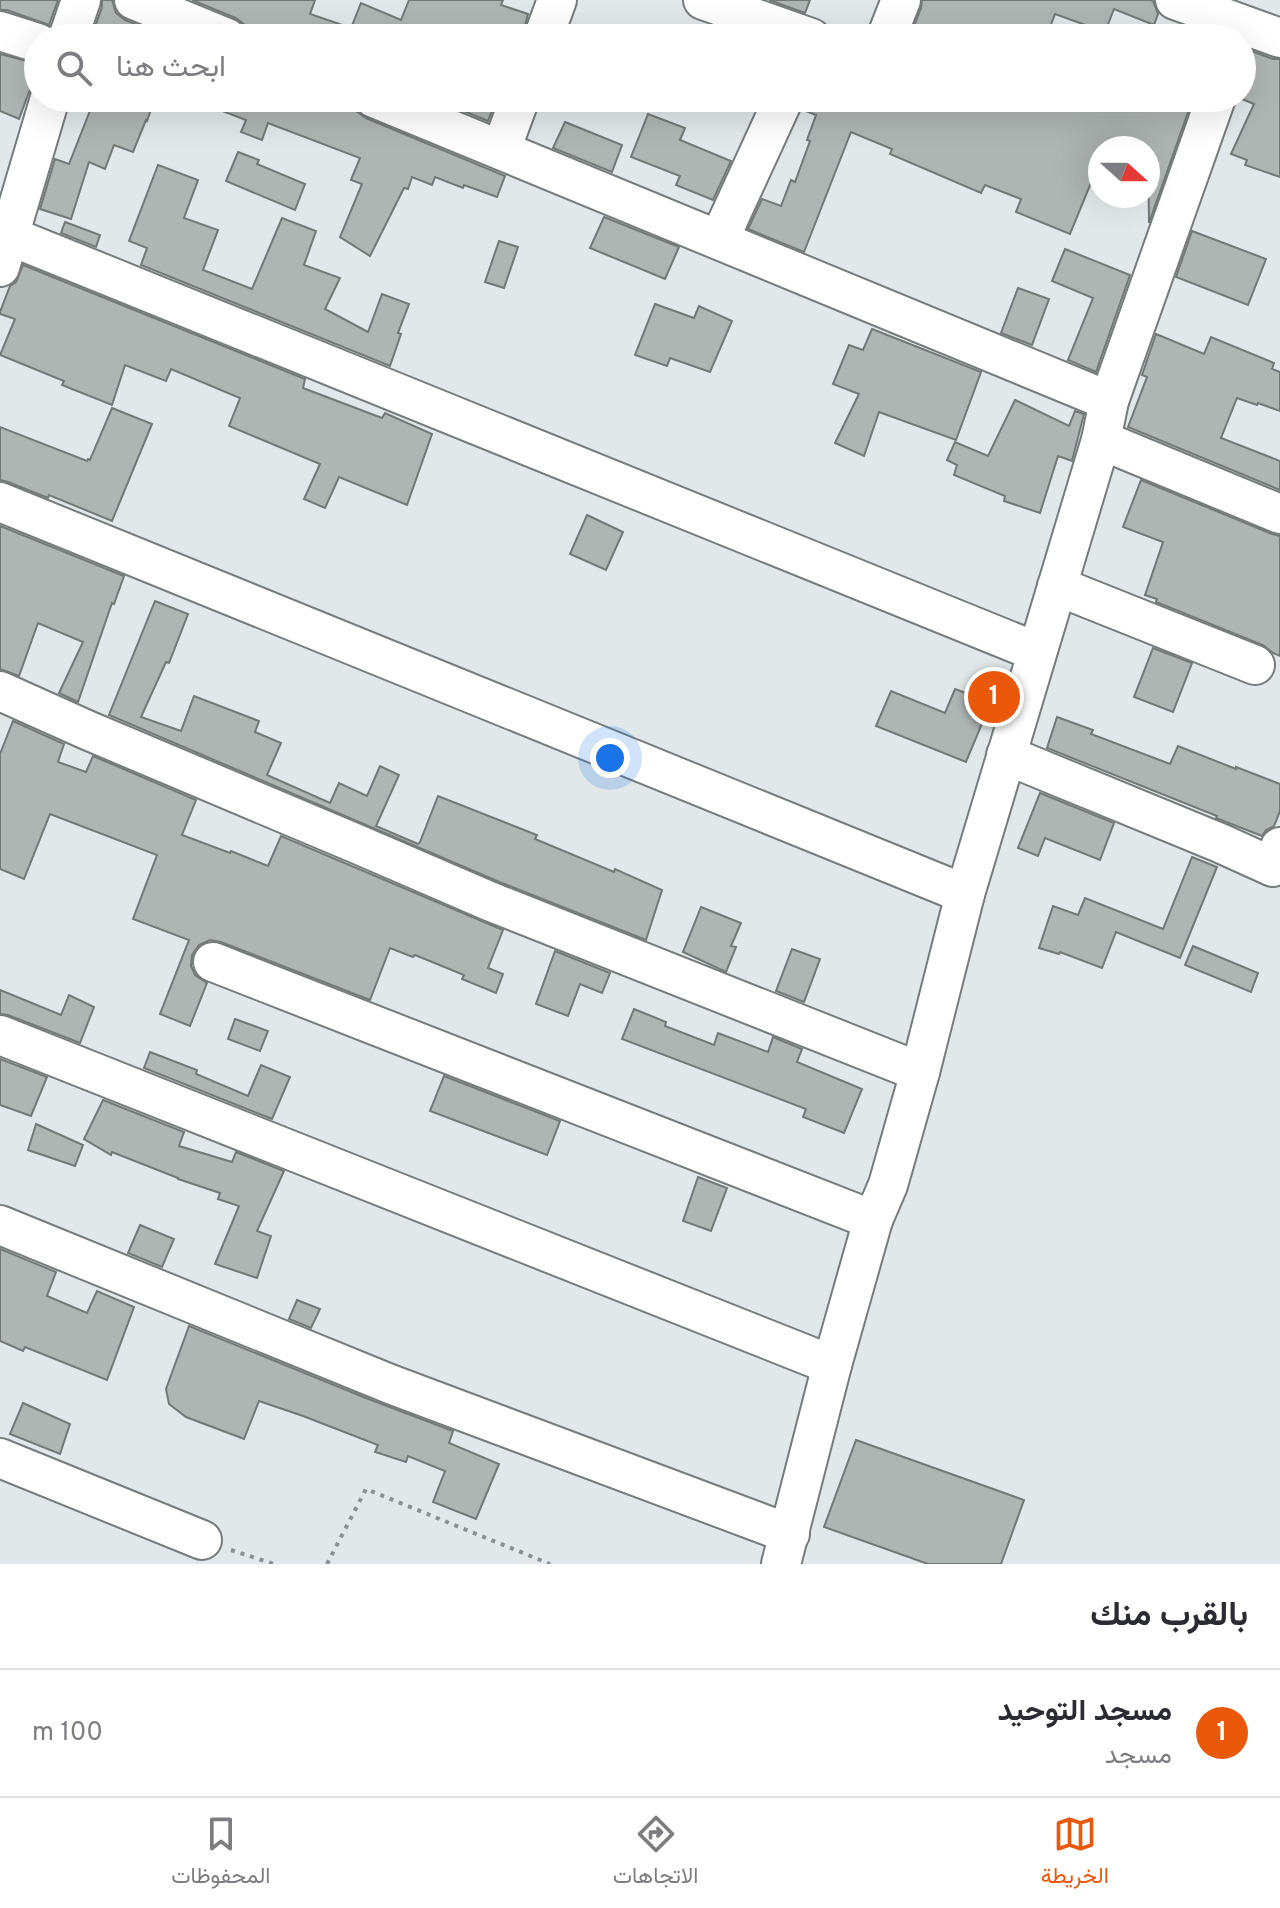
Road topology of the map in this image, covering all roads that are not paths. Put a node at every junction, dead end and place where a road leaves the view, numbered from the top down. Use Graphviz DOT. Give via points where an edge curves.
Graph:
graph roads {
  1 [pos="81,0"];
  2 [pos="134,0"];
  3 [pos="557,0"];
  4 [pos="703,0"];
  5 [pos="901,0"];
  6 [pos="1175,0"];
  7 [pos="1242,21"];
  8 [pos="73,24"];
  9 [pos="193,24"];
  10 [pos="548,24"];
  11 [pos="771,24"];
  12 [pos="892,24"];
  13 [pos="1256,27"];
  14 [pos="0,31"];
  15 [pos="1280,38"];
  16 [pos="24,39"];
  17 [pos="46,112"];
  18 [pos="408,112"];
  19 [pos="515,112"];
  20 [pos="778,112"];
  21 [pos="1211,112"];
  22 [pos="501,150"];
  23 [pos="719,240"];
  24 [pos="3,245"];
  25 [pos="1109,401"];
  26 [pos="1101,440"];
  27 [pos="0,502"];
  28 [pos="1280,514"];
  29 [pos="1057,586"];
  30 [pos="1037,652"];
  31 [pos="1255,665"];
  32 [pos="0,691"];
  33 [pos="1006,755"];
  34 [pos="1280,847"];
  35 [pos="965,894"];
  36 [pos="213,962"];
  37 [pos="0,1035"];
  38 [pos="920,1072"];
  39 [pos="873,1220"];
  40 [pos="0,1225"];
  41 [pos="832,1365"];
  42 [pos="0,1458"];
  43 [pos="202,1540"];
  44 [pos="785,1549"];
  1 -- 8 [label="street"];
  2 -- 9 [label="street"];
  3 -- 10 [label="street"];
  4 -- 11 [label="street"];
  5 -- 12 [label="street"];
  6 -- 7 [label="street"];
  13 -- 15 [label="street"];
  14 -- 16 [label="street"];
  17 -- 24 [label="street"];
  18 -- 22 [label="street"];
  19 -- 22 [label="street"];
  20 -- 23 [label="street"];
  21 -- 25 [label="street"];
  22 -- 23 [label="street"];
  23 -- 25 [label="street"];
  24 -- 30 [label="street"];
  25 -- 26 [label="street"];
  26 -- 28 [label="street"];
  26 -- 29 [label="street"];
  27 -- 35 [label="street"];
  29 -- 30 [label="street"];
  29 -- 31 [label="street"];
  30 -- 33 [label="street"];
  32 -- 38 [label="street" via="489,901"];
  33 -- 34 [label="street" via="1273,867"];
  33 -- 35 [label="street"];
  35 -- 38 [label="street"];
  36 -- 39 [label="street"];
  37 -- 41 [label="street"];
  38 -- 39 [label="street"];
  39 -- 41 [label="street"];
  40 -- 44 [label="street"];
  41 -- 44 [label="street"];
  42 -- 43 [label="street"];
}
